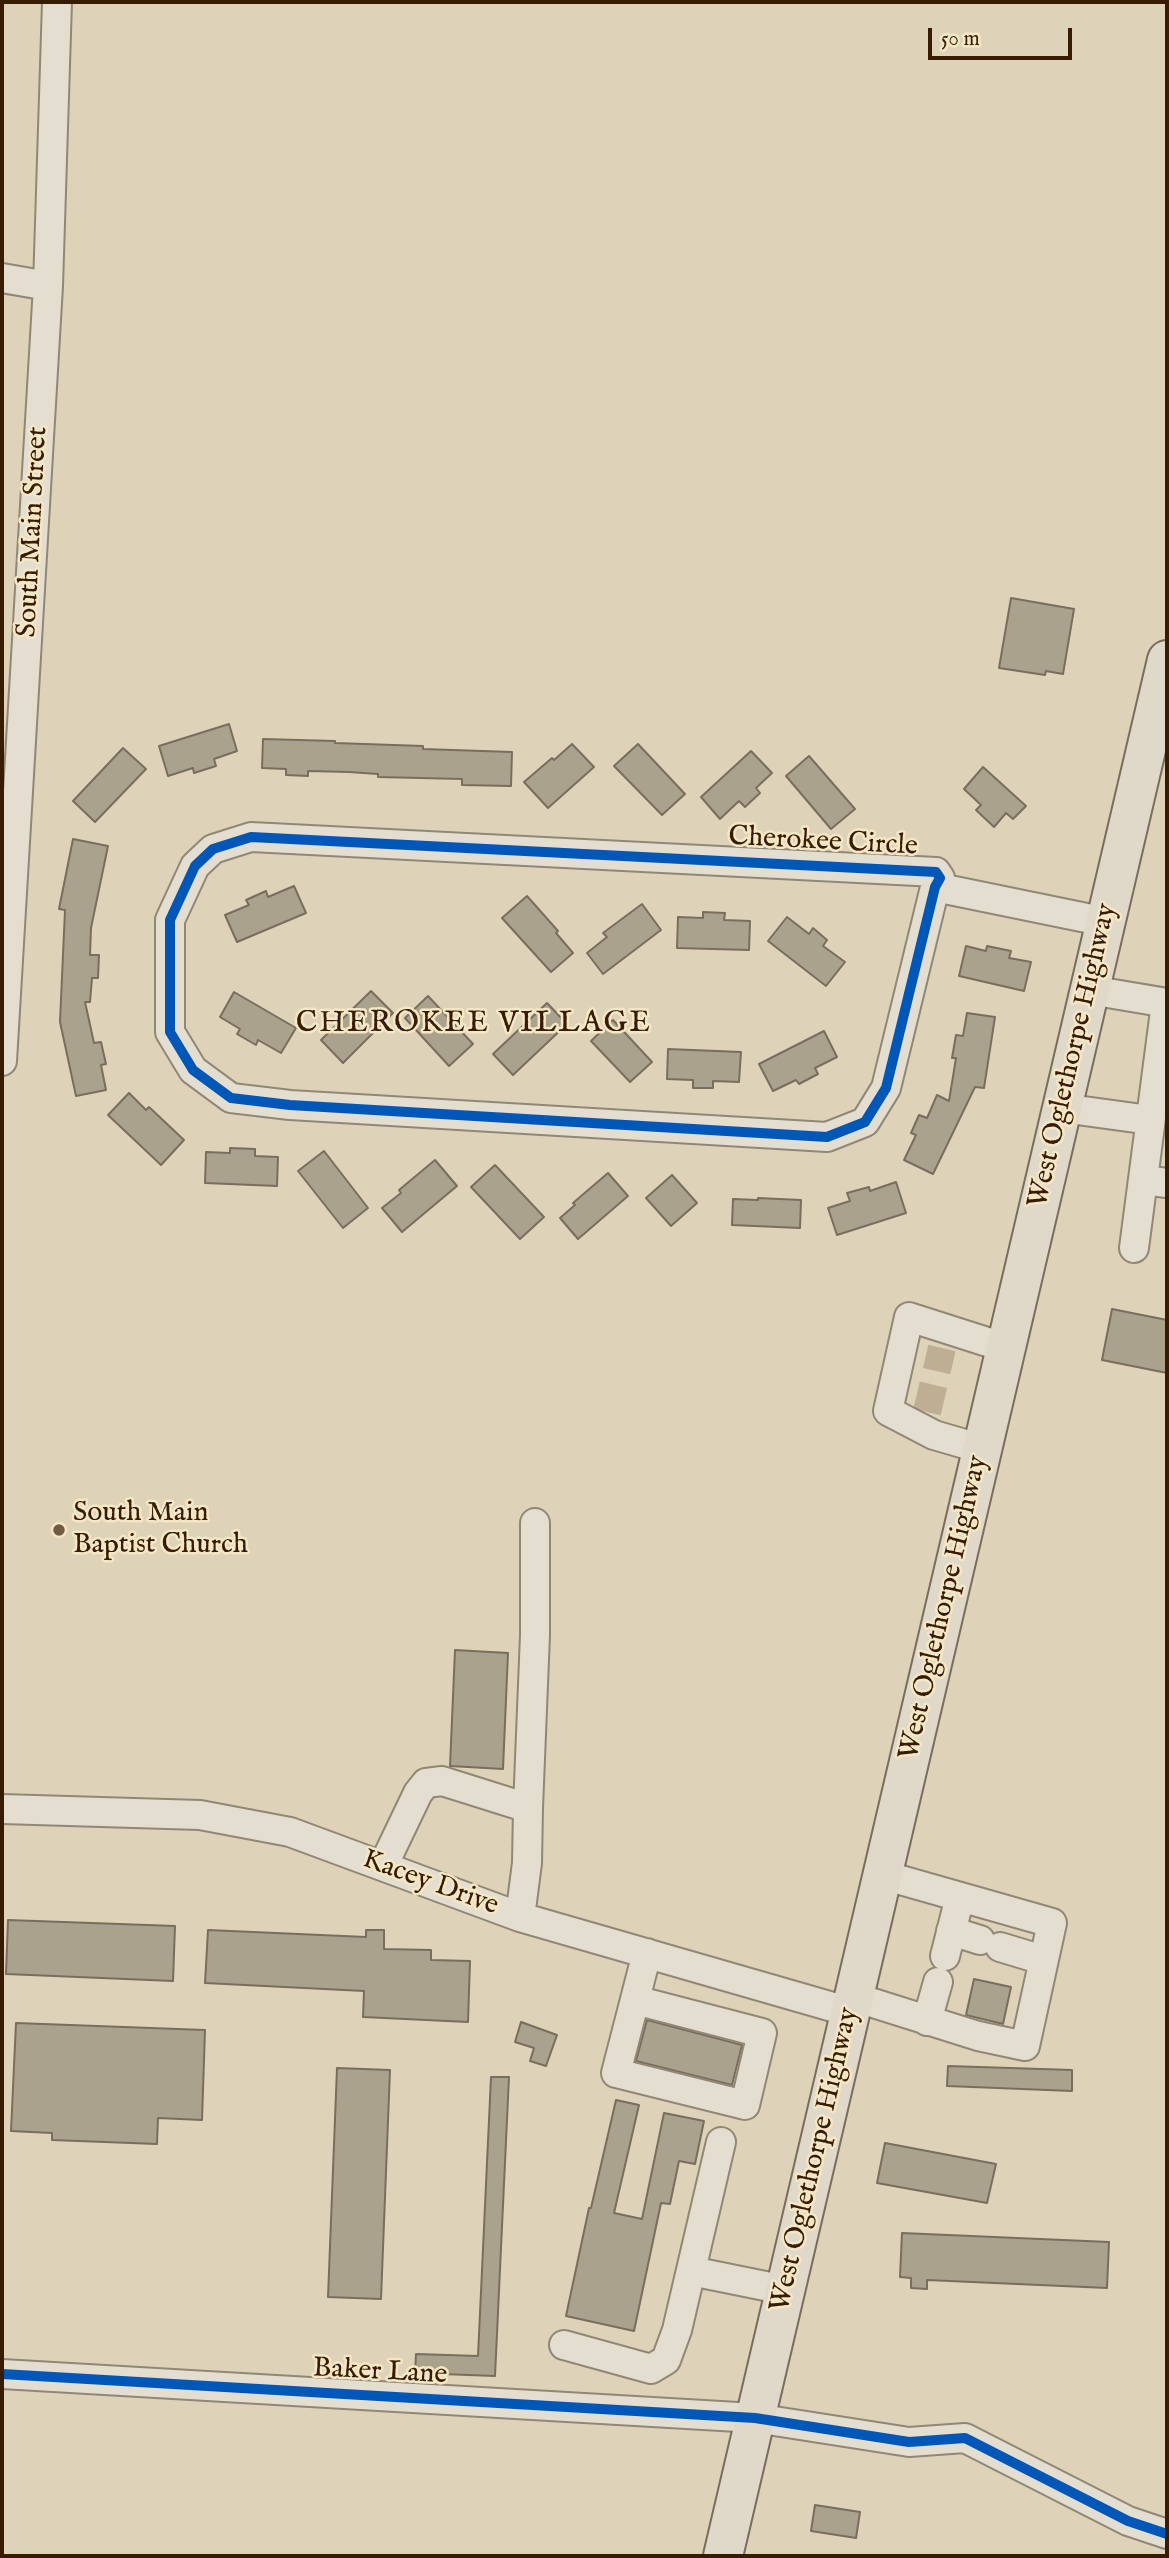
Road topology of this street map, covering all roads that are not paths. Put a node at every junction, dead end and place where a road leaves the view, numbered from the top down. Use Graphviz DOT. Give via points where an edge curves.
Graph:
graph roads {
  1 [pos="57,2"];
  2 [pos="2,278"];
  3 [pos="48,286"];
  4 [pos="1166,668"];
  5 [pos="935,887"];
  6 [pos="1106,922"];
  7 [pos="6,932"];
  8 [pos="1090,990"];
  9 [pos="1167,1003"];
  10 [pos="2,1061"];
  11 [pos="1062,1108"];
  12 [pos="1150,1120"];
  13 [pos="1156,1170"];
  14 [pos="1135,1248"];
  15 [pos="1006,1348"];
  16 [pos="982,1449"];
  17 [pos="535,1523"];
  18 [pos="528,1808"];
  19 [pos="2,1809"];
  20 [pos="383,1866"];
  21 [pos="883,1875"];
  22 [pos="960,1897"];
  23 [pos="520,1917"];
  24 [pos="647,1953"];
  25 [pos="945,1956"];
  26 [pos="1043,1960"];
  27 [pos="635,2000"];
  28 [pos="852,2005"];
  29 [pos="927,2021"];
  30 [pos="721,2142"];
  31 [pos="691,2271"];
  32 [pos="785,2290"];
  33 [pos="564,2345"];
  34 [pos="2,2374"];
  35 [pos="755,2418"];
  36 [pos="1167,2534"];
  37 [pos="723,2556"];
  1 -- 3 [label="street, South Main Street"];
  2 -- 3 [label="street"];
  3 -- 7 [label="street, South Main Street"];
  4 -- 6 [label="highway, West Oglethorpe Highway"];
  5 -- 5 [label="street, Cherokee Circle" via="886,1088 865,1122 827,1137 231,1098 193,1070 170,1032 170,920 195,866 213,849 251,837 936,872 940,878"];
  5 -- 6 [label="street, Cherokee Circle"];
  6 -- 8 [label="highway, West Oglethorpe Highway"];
  7 -- 10 [label="street, South Main Street"];
  8 -- 9 [label="street"];
  8 -- 11 [label="highway, West Oglethorpe Highway"];
  9 -- 12 [label="street"];
  11 -- 12 [label="street"];
  11 -- 15 [label="highway, West Oglethorpe Highway"];
  12 -- 13 [label="street"];
  13 -- 14 [label="street"];
  15 -- 16 [label="highway, West Oglethorpe Highway"];
  15 -- 16 [label="street" via="939,1339 909,1317 888,1411 920,1416 934,1435"];
  16 -- 21 [label="highway, West Oglethorpe Highway"];
  17 -- 18 [label="street"];
  18 -- 20 [label="street" via="442,1781 426,1783"];
  18 -- 23 [label="street"];
  19 -- 20 [label="street, Kacey Drive" via="200,1815 290,1832"];
  20 -- 23 [label="street, Kacey Drive"];
  21 -- 22 [label="street"];
  21 -- 28 [label="highway, West Oglethorpe Highway"];
  22 -- 25 [label="street"];
  22 -- 26 [label="street" via="1052,1923"];
  23 -- 24 [label="street, Kacey Drive"];
  24 -- 27 [label="street"];
  24 -- 28 [label="street, Kacey Drive"];
  25 -- 26 [label="street" via="990,1944"];
  25 -- 29 [label="street"];
  26 -- 29 [label="street, Kacey Drive" via="1025,2046"];
  27 -- 27 [label="street" via="616,2073 745,2105 762,2033"];
  28 -- 29 [label="street, Kacey Drive"];
  28 -- 32 [label="highway, West Oglethorpe Highway"];
  30 -- 31 [label="street"];
  31 -- 32 [label="street"];
  31 -- 33 [label="street" via="666,2360 651,2369"];
  32 -- 35 [label="highway, West Oglethorpe Highway"];
  34 -- 35 [label="street, Baker Lane"];
  35 -- 36 [label="street, Baker Lane" via="909,2442 965,2438 1128,2521"];
  35 -- 37 [label="highway, West Oglethorpe Highway"];
}
